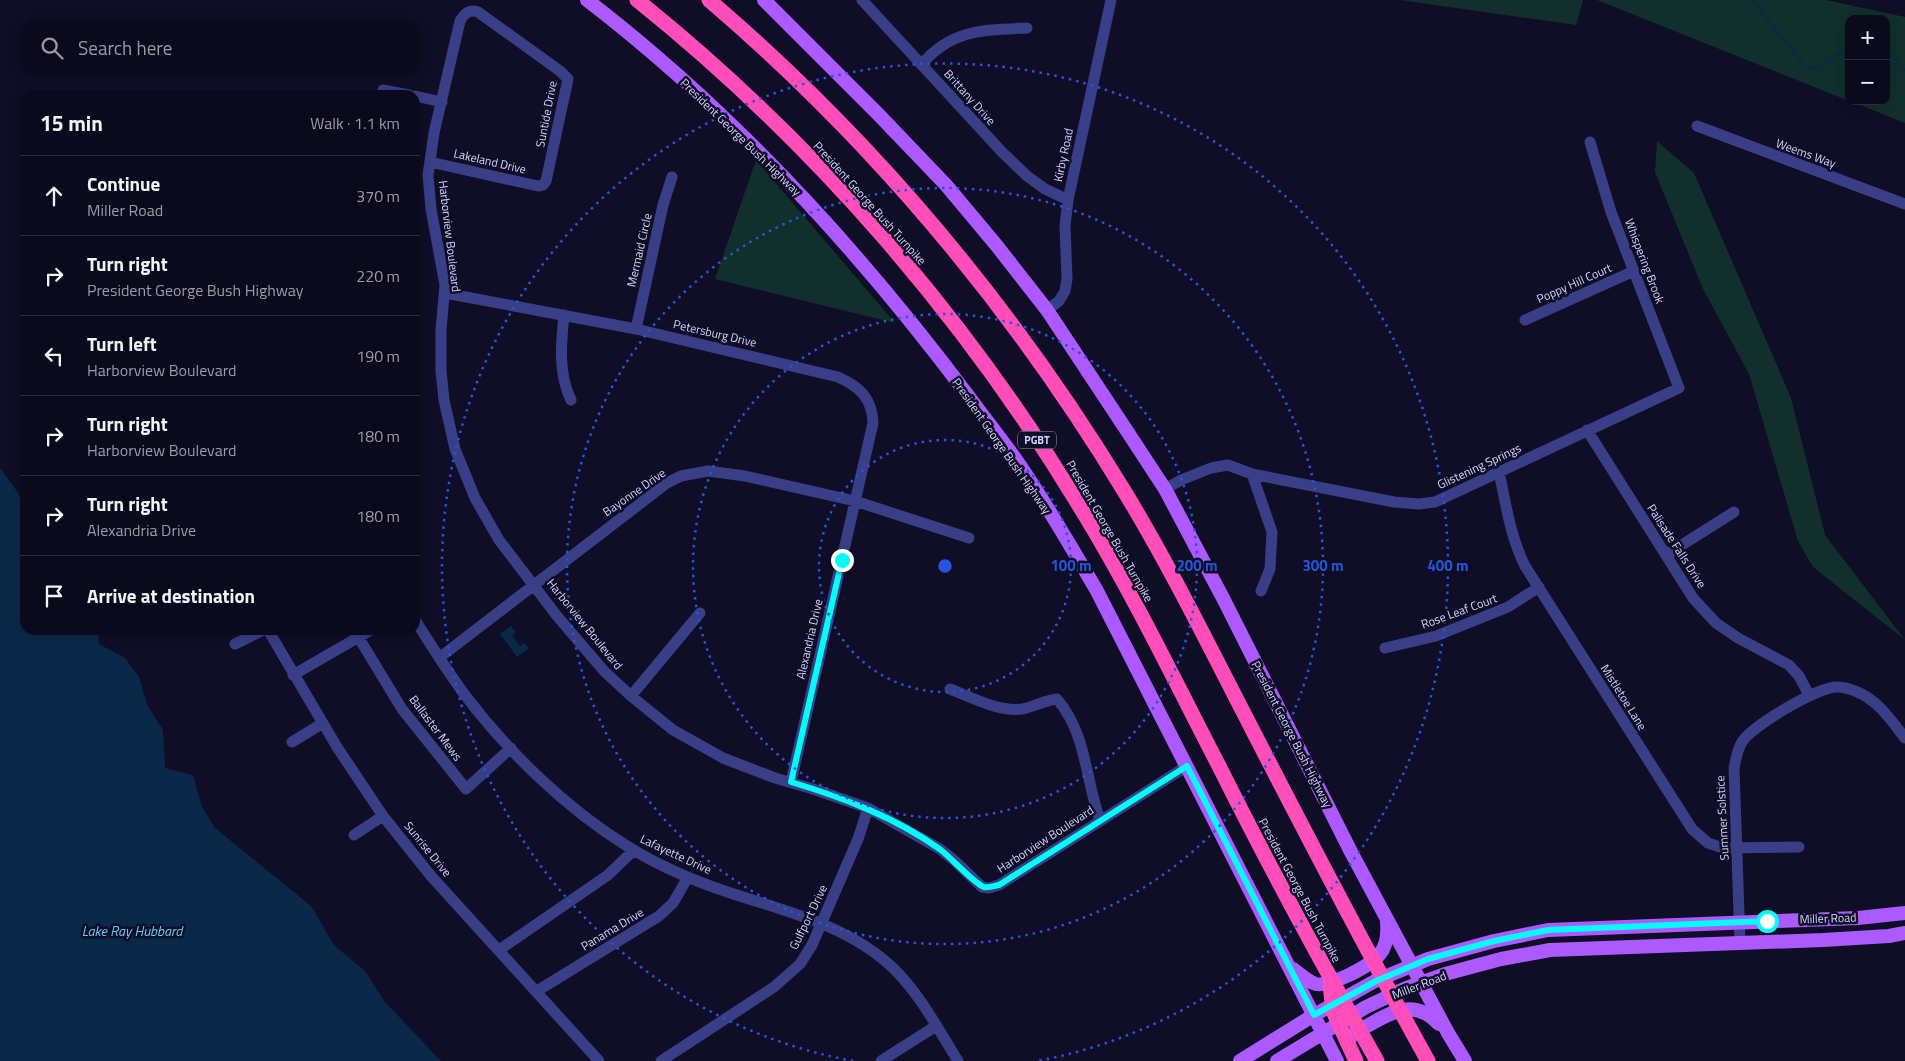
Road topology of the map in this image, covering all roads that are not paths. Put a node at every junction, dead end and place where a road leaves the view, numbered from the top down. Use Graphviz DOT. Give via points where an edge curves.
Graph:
graph roads {
  1 [pos="587,0"];
  2 [pos="637,0"];
  3 [pos="710,0"];
  4 [pos="764,0"];
  5 [pos="862,0"];
  6 [pos="1111,0"];
  7 [pos="1027,28"];
  8 [pos="922,64"];
  9 [pos="566,76"];
  10 [pos="420,97"];
  11 [pos="442,102"];
  12 [pos="1697,126"];
  13 [pos="1590,142"];
  14 [pos="430,162"];
  15 [pos="672,177"];
  16 [pos="543,185"];
  17 [pos="1068,200"];
  18 [pos="1905,204"];
  19 [pos="1634,271"];
  20 [pos="445,293"];
  21 [pos="1047,310"];
  22 [pos="564,315"];
  23 [pos="1525,320"];
  24 [pos="636,329"];
  25 [pos="1679,388"];
  26 [pos="571,400"];
  27 [pos="1587,430"];
  28 [pos="1499,472"];
  29 [pos="1252,474"];
  30 [pos="1165,489"];
  31 [pos="855,501"];
  32 [pos="1734,512"];
  33 [pos="969,538"];
  34 [pos="1666,555"];
  35 [pos="535,585"];
  36 [pos="1539,587"];
  37 [pos="1261,591"];
  38 [pos="700,614"];
  39 [pos="420,628"];
  40 [pos="253,635"];
  41 [pos="271,635"];
  42 [pos="354,635"];
  43 [pos="357,635"];
  44 [pos="235,644"];
  45 [pos="1385,648"];
  46 [pos="439,658"];
  47 [pos="293,675"];
  48 [pos="950,688"];
  49 [pos="1810,695"];
  50 [pos="631,696"];
  51 [pos="323,723"];
  52 [pos="1905,738"];
  53 [pos="292,742"];
  54 [pos="511,748"];
  55 [pos="1187,766"];
  56 [pos="791,782"];
  57 [pos="868,808"];
  58 [pos="383,816"];
  59 [pos="1100,820"];
  60 [pos="354,835"];
  61 [pos="1799,847"];
  62 [pos="1738,849"];
  63 [pos="634,850"];
  64 [pos="688,877"];
  65 [pos="1905,913"];
  66 [pos="1386,918"];
  67 [pos="1740,921"];
  68 [pos="820,924"];
  69 [pos="1905,933"];
  70 [pos="1740,943"];
  71 [pos="499,950"];
  72 [pos="1289,965"];
  73 [pos="1412,966"];
  74 [pos="1329,978"];
  75 [pos="1421,983"];
  76 [pos="537,991"];
  77 [pos="1314,1015"];
  78 [pos="936,1026"];
  79 [pos="1410,1029"];
  80 [pos="1323,1032"];
  81 [pos="1448,1033"];
  82 [pos="1375,1058"];
  83 [pos="599,1061"];
  84 [pos="661,1061"];
  85 [pos="881,1061"];
  86 [pos="958,1061"];
  87 [pos="1240,1061"];
  88 [pos="1277,1061"];
  89 [pos="1337,1061"];
  90 [pos="1343,1061"];
  91 [pos="1356,1061"];
  92 [pos="1428,1061"];
  93 [pos="1435,1061"];
  94 [pos="1465,1061"];
  1 -- 55 [label="main road, President George Bush Highway" via="664,63 804,199 940,359 1018,463 1053,517 1097,591"];
  2 -- 74 [label="highway, President George Bush Turnpike / PGBT" via="734,84 832,181 913,273 997,382 1055,467 1113,562"];
  3 -- 79 [label="highway" via="800,82 891,176 984,287 1061,392 1158,548"];
  4 -- 21 [label="main road, President George Bush Highway" via="946,185"];
  5 -- 8 [label="street, Brittany Drive"];
  6 -- 17 [label="street, Kirby Road"];
  7 -- 8 [label="street" via="965,34 941,46"];
  8 -- 17 [label="street, Brittany Drive" via="1027,176"];
  9 -- 11 [label="street, Harborview Boulevard" via="478,12 469,11 464,14 457,32"];
  9 -- 16 [label="street, Suntide Drive" via="568,79"];
  10 -- 11 [label="street"];
  11 -- 14 [label="street, Harborview Boulevard"];
  12 -- 18 [label="street, Weems Way"];
  13 -- 19 [label="street, Whispering Brook" via="1611,212"];
  14 -- 16 [label="street, Lakeland Drive"];
  14 -- 20 [label="street, Harborview Boulevard" via="428,190"];
  15 -- 24 [label="street, Mermaid Circle" via="658,223"];
  17 -- 21 [label="street, Kirby Road" via="1065,291"];
  19 -- 23 [label="street, Poppy Hill Court"];
  19 -- 25 [label="street, Whispering Brook"];
  20 -- 22 [label="street, Petersburg Drive"];
  20 -- 35 [label="street, Harborview Boulevard" via="440,330 441,371 455,449 486,519"];
  21 -- 30 [label="main road, President George Bush Highway"];
  22 -- 24 [label="street, Petersburg Drive"];
  22 -- 26 [label="street" via="562,364 565,389"];
  24 -- 31 [label="street, Petersburg Drive" via="851,382 867,398 873,410 873,423"];
  25 -- 27 [label="street, Glistening Springs"];
  27 -- 28 [label="street, Glistening Springs"];
  27 -- 34 [label="street, Palisade Falls Drive"];
  28 -- 29 [label="street, Glistening Springs" via="1435,502 1419,504"];
  28 -- 36 [label="street, Mistletoe Lane" via="1516,548"];
  29 -- 30 [label="street, Glistening Springs" via="1228,465 1211,468"];
  29 -- 37 [label="street" via="1272,532 1270,569"];
  30 -- 66 [label="main road, President George Bush Highway"];
  31 -- 33 [label="street, Bayonne Drive"];
  31 -- 35 [label="street, Bayonne Drive" via="719,472 681,476 667,483"];
  31 -- 56 [label="street, Alexandria Drive"];
  32 -- 34 [label="street"];
  34 -- 49 [label="street, Palisade Falls Drive" via="1693,598 1716,623 1789,665"];
  35 -- 46 [label="street, Bayonne Drive"];
  35 -- 50 [label="street, Harborview Boulevard" via="604,671"];
  36 -- 45 [label="street, Rose Leaf Court" via="1508,607 1436,636"];
  36 -- 62 [label="street, Mistletoe Lane" via="1692,829 1708,843"];
  38 -- 50 [label="street"];
  39 -- 46 [label="street, Lafayette Drive"];
  40 -- 44 [label="street"];
  41 -- 47 [label="street, Sunrise Drive"];
  42 -- 47 [label="street"];
  43 -- 54 [label="street, Ballaster Mews" via="402,709 466,789"];
  46 -- 54 [label="street, Lafayette Drive" via="466,697"];
  47 -- 51 [label="street, Sunrise Drive"];
  48 -- 59 [label="street" via="985,703 1009,708 1025,708 1057,699 1080,740"];
  49 -- 52 [label="street, Summer Solstice" via="1836,687 1854,690 1880,708"];
  49 -- 62 [label="street, Summer Solstice" via="1752,732 1742,742 1734,768"];
  50 -- 56 [label="street, Harborview Boulevard" via="673,730 701,747"];
  51 -- 53 [label="street"];
  51 -- 58 [label="street, Sunrise Drive" via="358,782"];
  54 -- 63 [label="street, Lafayette Drive" via="569,805"];
  55 -- 59 [label="street, Harborview Boulevard"];
  55 -- 72 [label="main road, President George Bush Highway"];
  56 -- 57 [label="street, Harborview Boulevard"];
  57 -- 59 [label="street, Harborview Boulevard" via="940,849 982,887 989,888 999,885"];
  57 -- 68 [label="street, Gulfport Drive" via="846,869"];
  58 -- 60 [label="street"];
  58 -- 71 [label="street, Sunrise Drive" via="431,876"];
  61 -- 62 [label="street, Mistletoe Lane"];
  62 -- 67 [label="street, Summer Solstice"];
  63 -- 64 [label="street, Lafayette Drive"];
  63 -- 71 [label="street" via="608,875"];
  64 -- 68 [label="street, Lafayette Drive"];
  64 -- 76 [label="street, Panama Drive" via="673,903 659,916"];
  65 -- 67 [label="main road, Miller Road" via="1858,918"];
  66 -- 72 [label="main road" via="1386,943 1380,955 1366,966 1327,984 1316,984"];
  66 -- 73 [label="main road, President George Bush Highway"];
  67 -- 70 [label="street, Summer Solstice"];
  67 -- 73 [label="main road, Miller Road" via="1548,930 1494,941"];
  68 -- 78 [label="street, Lafayette Drive" via="863,945 893,968 907,982"];
  68 -- 84 [label="street, Gulfport Drive" via="812,945 788,976"];
  69 -- 70 [label="main road, Miller Road"];
  70 -- 75 [label="main road, Miller Road" via="1550,950 1445,974"];
  71 -- 76 [label="street, Sunrise Drive"];
  72 -- 77 [label="main road, President George Bush Highway"];
  73 -- 75 [label="main road, President George Bush Highway"];
  73 -- 77 [label="main road, Miller Road" via="1376,981"];
  74 -- 82 [label="highway, President George Bush Turnpike / PGBT"];
  74 -- 91 [label="highway" via="1333,1012"];
  75 -- 80 [label="main road, Miller Road" via="1366,1006"];
  75 -- 81 [label="main road, President George Bush Highway"];
  76 -- 83 [label="street, Sunrise Drive"];
  77 -- 80 [label="main road, President George Bush Highway"];
  77 -- 87 [label="main road, Miller Road"];
  78 -- 85 [label="street"];
  78 -- 86 [label="street, Lafayette Drive"];
  79 -- 92 [label="highway"];
  79 -- 93 [label="highway"];
  80 -- 88 [label="main road, Miller Road"];
  80 -- 89 [label="main road, President George Bush Highway"];
  81 -- 90 [label="main road" via="1431,1015 1415,1008 1392,1013 1356,1032 1347,1042"];
  81 -- 94 [label="main road, President George Bush Highway"];
}
